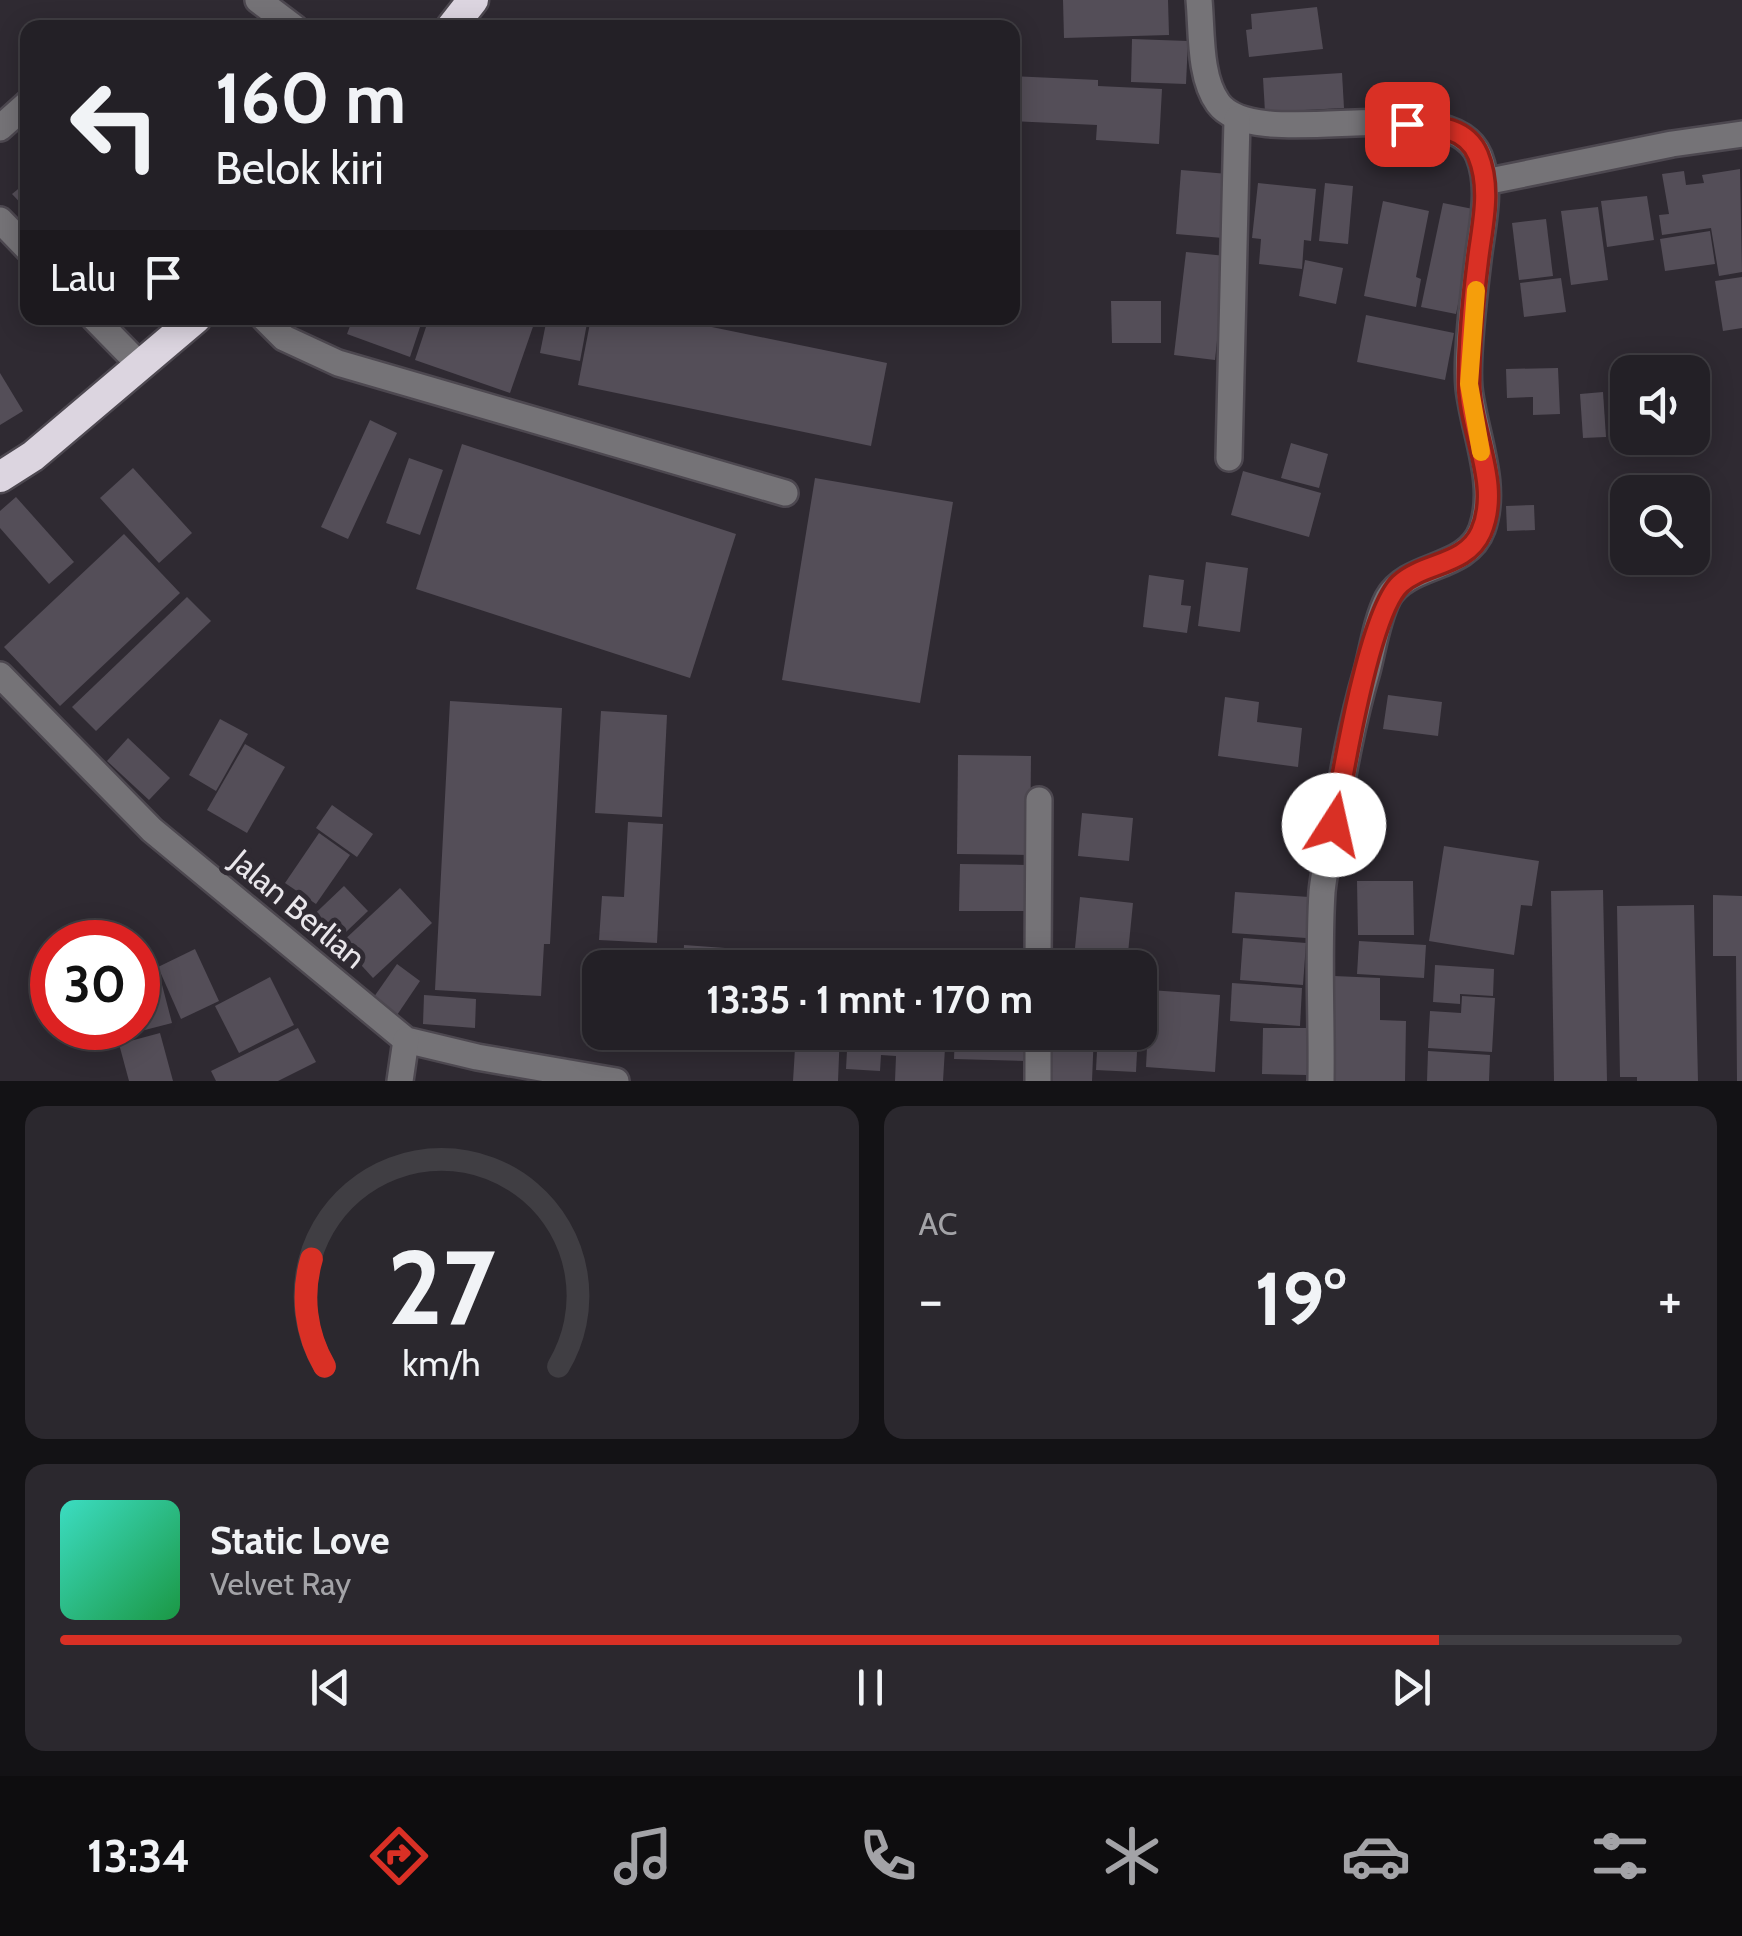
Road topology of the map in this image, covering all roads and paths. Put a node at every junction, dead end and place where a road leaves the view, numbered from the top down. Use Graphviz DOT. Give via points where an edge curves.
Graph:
graph roads {
  1 [pos="258,0"];
  2 [pos="473,0"];
  3 [pos="1199,0"];
  4 [pos="284,20"];
  5 [pos="457,20"];
  6 [pos="20,110"];
  7 [pos="1238,119"];
  8 [pos="0,128"];
  9 [pos="1742,134"];
  10 [pos="1485,182"];
  11 [pos="0,220"];
  12 [pos="20,241"];
  13 [pos="101,325"];
  14 [pos="188,325"];
  15 [pos="271,325"];
  16 [pos="140,365"];
  17 [pos="1228,458"];
  18 [pos="0,478"];
  19 [pos="785,493"];
  20 [pos="0,675"];
  21 [pos="1039,800"];
  22 [pos="1038,950"];
  23 [pos="406,1040"];
  24 [pos="1038,1050"];
  25 [pos="400,1081"];
  26 [pos="616,1081"];
  27 [pos="1038,1081"];
  28 [pos="1321,1081"];
  1 -- 4 [label="street"];
  2 -- 5 [label="highway"];
  3 -- 7 [label="street" via="1207,76 1218,103"];
  6 -- 8 [label="street"];
  7 -- 10 [label="street" via="1438,126 1466,136"];
  7 -- 17 [label="street"];
  9 -- 10 [label="street"];
  10 -- 28 [label="street" via="1469,384 1489,498 1472,546 1400,583 1382,617 1351,726 1322,890"];
  11 -- 12 [label="street"];
  13 -- 16 [label="street"];
  14 -- 16 [label="highway"];
  15 -- 19 [label="street" via="338,363"];
  16 -- 18 [label="highway"];
  20 -- 23 [label="street, Jalan Berlian" via="152,830"];
  21 -- 22 [label="street"];
  23 -- 25 [label="street"];
  23 -- 26 [label="street, Jalan Berlian"];
  24 -- 27 [label="street"];
}
